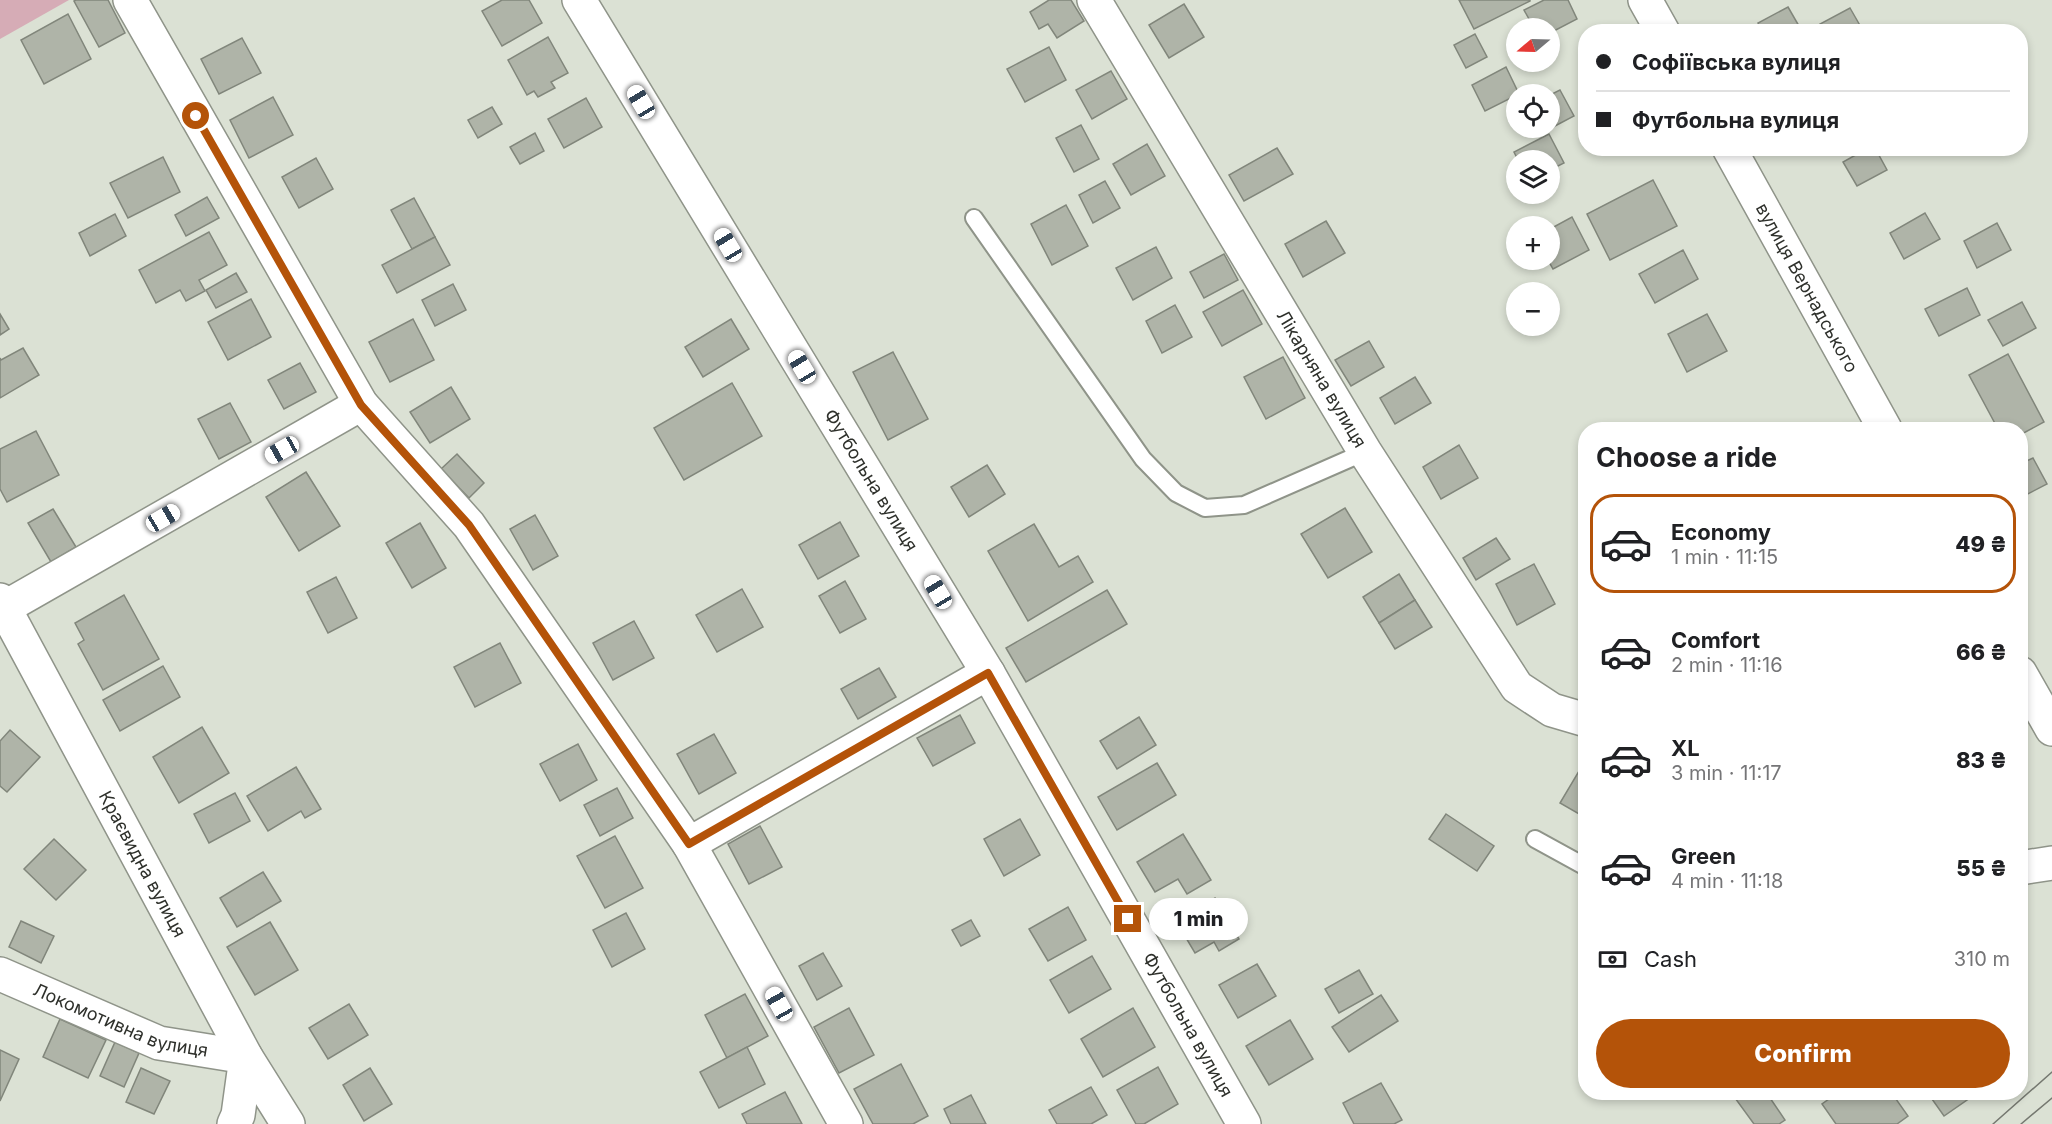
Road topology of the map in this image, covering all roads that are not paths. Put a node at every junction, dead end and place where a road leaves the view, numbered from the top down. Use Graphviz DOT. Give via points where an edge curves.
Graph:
graph roads {
  1 [pos="130,0"];
  2 [pos="579,0"];
  3 [pos="1094,0"];
  4 [pos="1645,0"];
  5 [pos="1658,24"];
  6 [pos="1733,156"];
  7 [pos="974,218"];
  8 [pos="361,405"];
  9 [pos="1881,422"];
  10 [pos="1365,452"];
  11 [pos="2,604"];
  12 [pos="988,673"];
  13 [pos="2028,687"];
  14 [pos="1578,718"];
  15 [pos="2052,729"];
  16 [pos="1535,839"];
  17 [pos="689,844"];
  18 [pos="1578,863"];
  19 [pos="2052,863"];
  20 [pos="2028,867"];
  21 [pos="0,974"];
  22 [pos="246,1057"];
  23 [pos="234,1124"];
  24 [pos="288,1124"];
  25 [pos="846,1124"];
  26 [pos="1245,1124"];
  1 -- 8 [label="street"];
  2 -- 12 [label="street, Футбольна вулиця"];
  3 -- 10 [label="street, Лікарняна вулиця"];
  4 -- 5 [label="street"];
  6 -- 9 [label="street, вулиця Вернадського"];
  7 -- 10 [label="lane" via="1143,459 1176,493 1205,508 1244,506"];
  8 -- 11 [label="street"];
  8 -- 17 [label="street" via="469,525"];
  10 -- 14 [label="street, Лікарняна вулиця" via="1517,687 1552,710"];
  11 -- 22 [label="street, Краєвидна вулиця"];
  12 -- 17 [label="street"];
  12 -- 26 [label="street, Футбольна вулиця"];
  13 -- 15 [label="street"];
  16 -- 18 [label="lane"];
  17 -- 25 [label="street"];
  19 -- 20 [label="street"];
  21 -- 22 [label="street, Локомотивна вулиця" via="159,1043"];
  22 -- 23 [label="street"];
  22 -- 24 [label="street, Краєвидна вулиця"];
}
